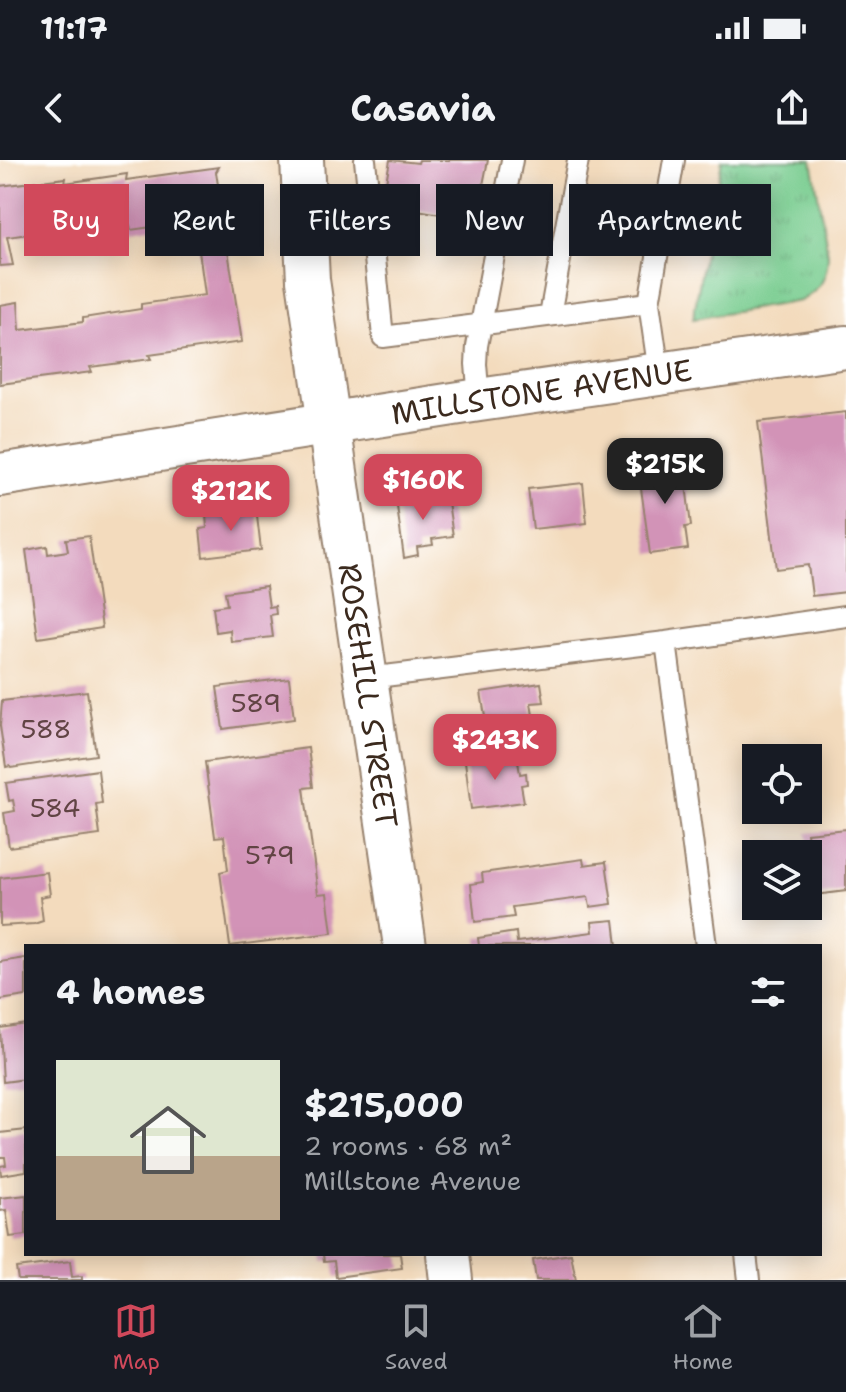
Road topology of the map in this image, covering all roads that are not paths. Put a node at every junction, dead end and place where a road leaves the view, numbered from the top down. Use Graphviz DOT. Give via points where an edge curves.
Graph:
graph roads {
  1 [pos="302,160"];
  2 [pos="365,160"];
  3 [pos="512,160"];
  4 [pos="578,160"];
  5 [pos="674,160"];
  6 [pos="649,303"];
  7 [pos="550,315"];
  8 [pos="482,324"];
  9 [pos="846,347"];
  10 [pos="659,373"];
  11 [pos="479,400"];
  12 [pos="328,424"];
  13 [pos="0,475"];
  14 [pos="846,616"];
  15 [pos="666,642"];
  16 [pos="368,678"];
  17 [pos="405,944"];
  18 [pos="706,944"];
  19 [pos="448,1256"];
  20 [pos="746,1256"];
  21 [pos="451,1280"];
  22 [pos="749,1280"];
  1 -- 12 [label="street, ROSEHILL STREET" via="308,280"];
  2 -- 8 [label="lane" via="383,337"];
  3 -- 8 [label="lane"];
  4 -- 7 [label="lane"];
  5 -- 6 [label="lane"];
  6 -- 7 [label="lane"];
  6 -- 10 [label="lane"];
  7 -- 8 [label="lane"];
  8 -- 11 [label="lane" via="476,364"];
  9 -- 10 [label="street, MILLSTONE AVENUE"];
  10 -- 11 [label="street, MILLSTONE AVENUE"];
  11 -- 12 [label="street, MILLSTONE AVENUE"];
  12 -- 13 [label="street, MILLSTONE AVENUE"];
  12 -- 16 [label="street, ROSEHILL STREET"];
  14 -- 15 [label="lane"];
  15 -- 16 [label="lane"];
  15 -- 18 [label="lane"];
  16 -- 17 [label="street, ROSEHILL STREET"];
  19 -- 21 [label="street"];
  20 -- 22 [label="lane"];
}
